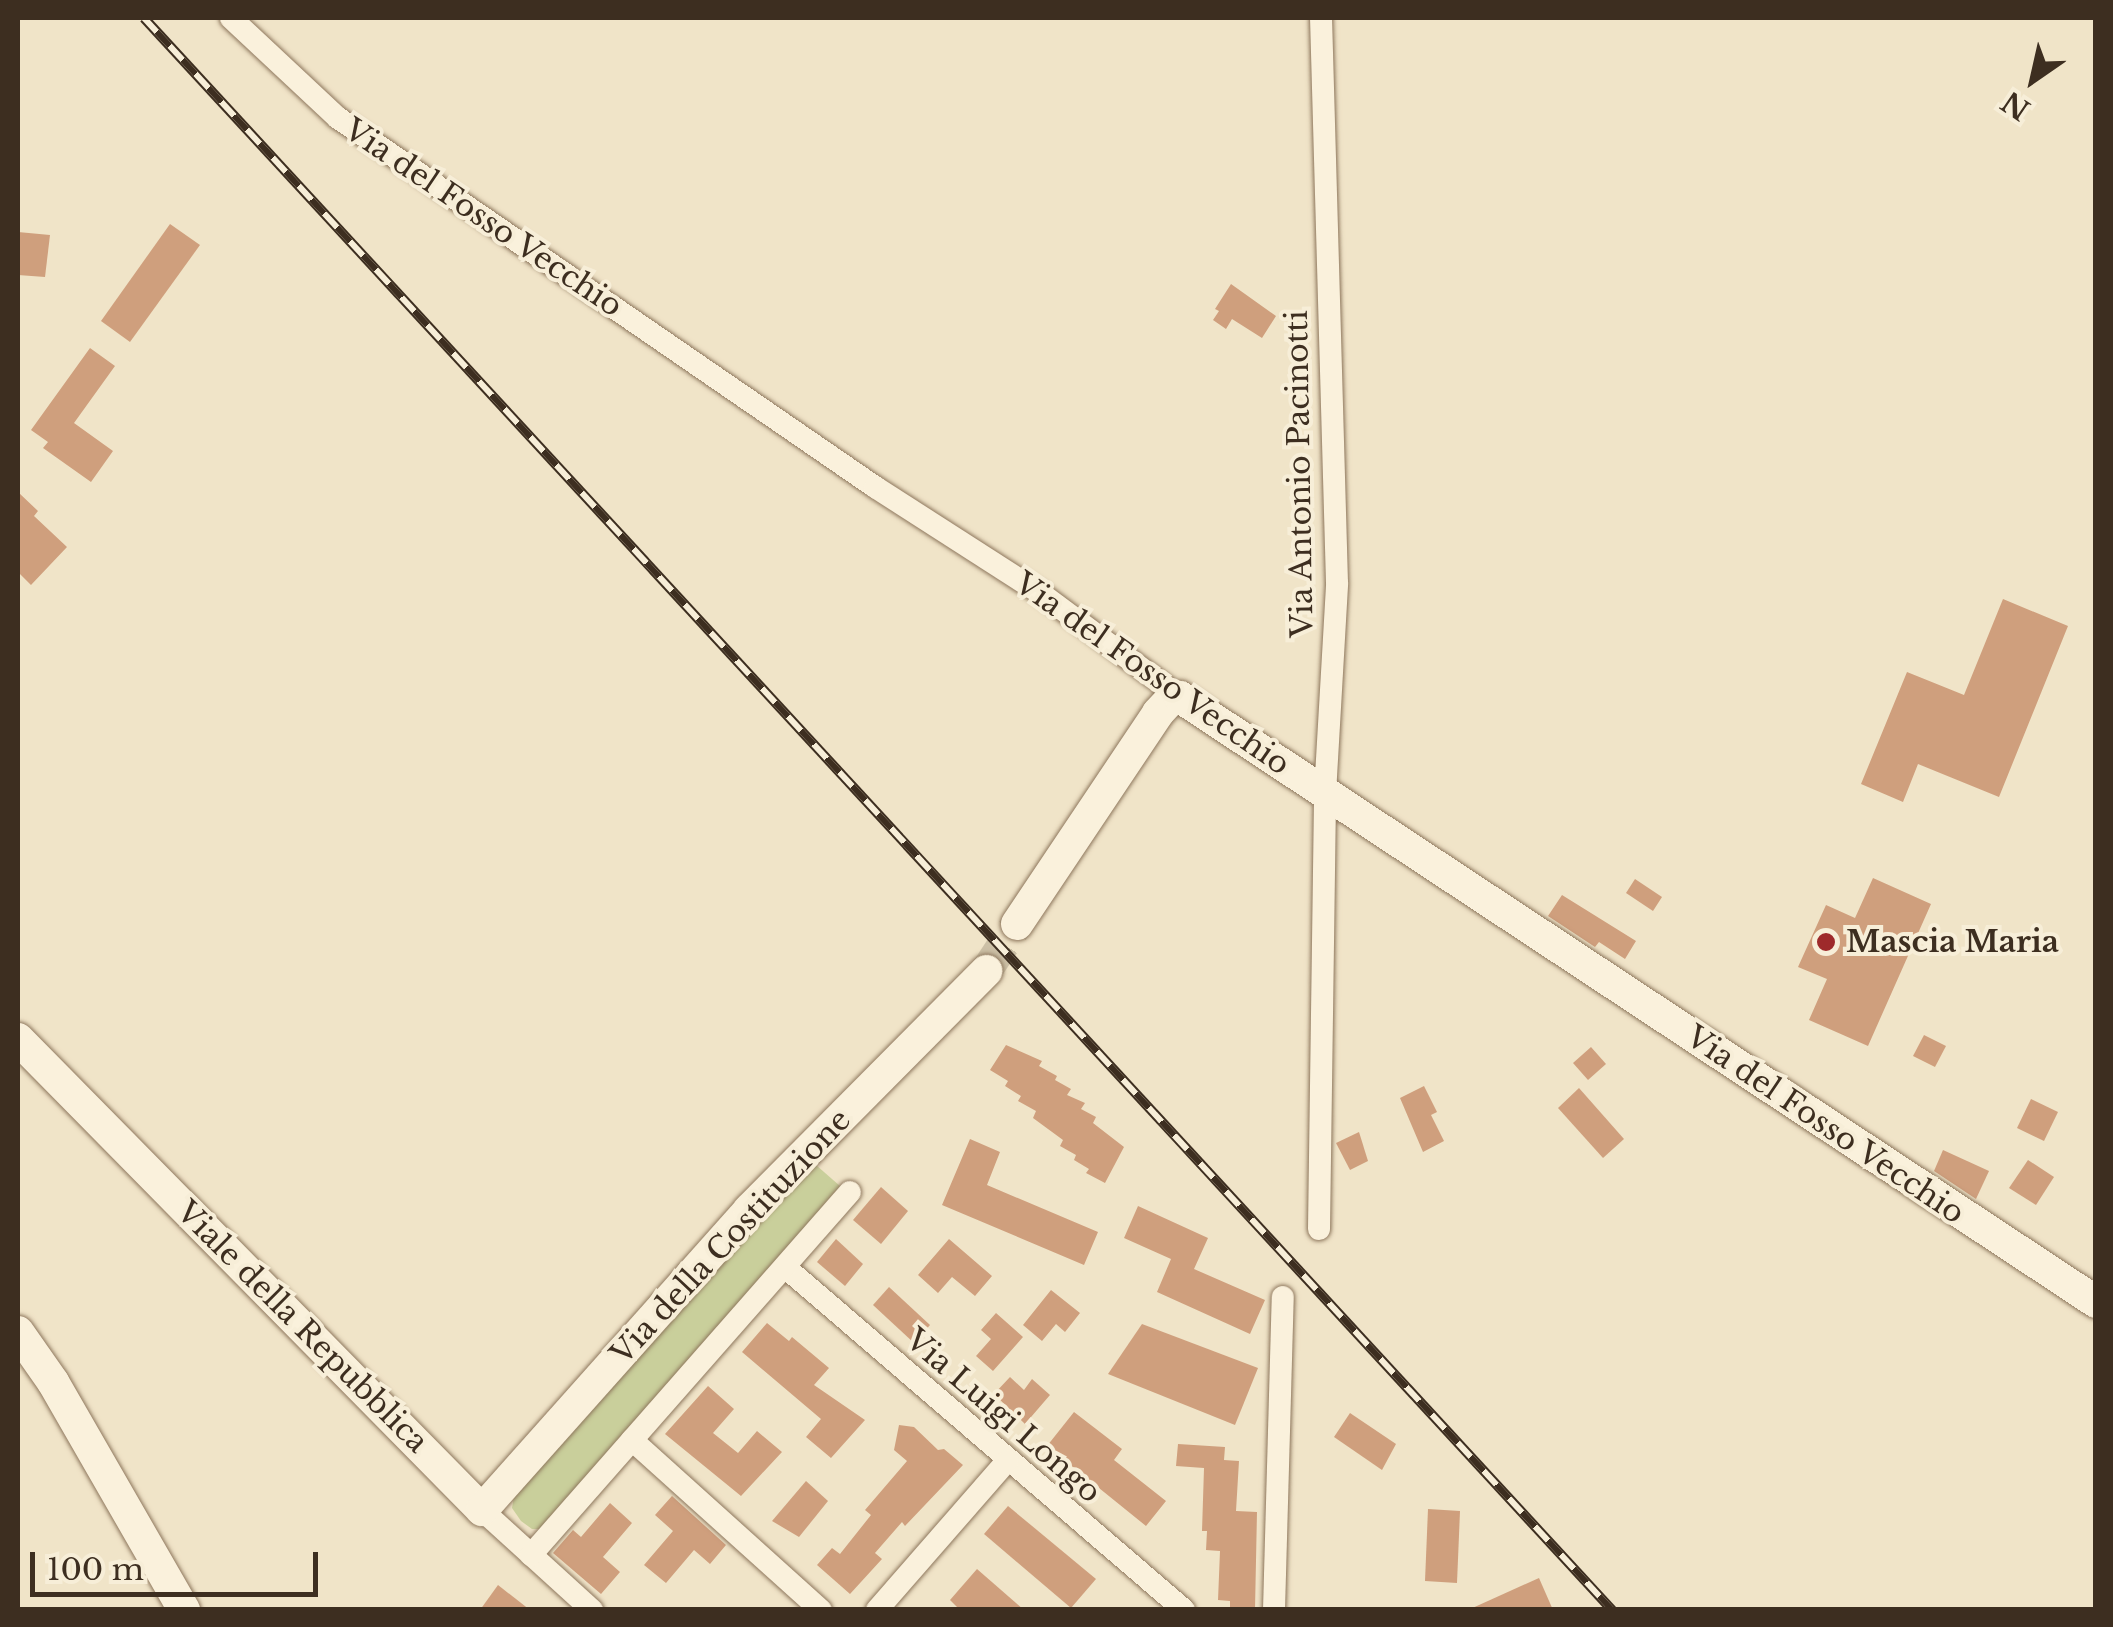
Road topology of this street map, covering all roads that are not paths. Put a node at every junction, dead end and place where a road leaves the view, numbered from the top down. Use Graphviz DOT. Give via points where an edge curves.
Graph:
graph roads {
  1 [pos="231,18"];
  2 [pos="1321,18"];
  3 [pos="1180,698"];
  4 [pos="1326,794"];
  5 [pos="1017,924"];
  6 [pos="986,970"];
  7 [pos="18,1039"];
  8 [pos="850,1192"];
  9 [pos="1319,1230"];
  10 [pos="785,1267"];
  11 [pos="1283,1297"];
  12 [pos="2096,1302"];
  13 [pos="18,1332"];
  14 [pos="632,1440"];
  15 [pos="1008,1461"];
  16 [pos="482,1510"];
  17 [pos="531,1555"];
  18 [pos="184,1610"];
  19 [pos="592,1610"];
  20 [pos="821,1610"];
  21 [pos="877,1610"];
  22 [pos="1184,1610"];
  23 [pos="1274,1610"];
  1 -- 3 [label="street, Via del Fosso Vecchio" via="338,118 1043,595"];
  2 -- 4 [label="street, Via Antonio Pacinotti" via="1338,583"];
  3 -- 4 [label="street, Via del Fosso Vecchio"];
  3 -- 5 [label="street" via="1158,712"];
  4 -- 9 [label="street, Via Antonio Pacinotti"];
  4 -- 12 [label="street, Via del Fosso Vecchio"];
  6 -- 16 [label="street, Via della Costituzione" via="749,1210"];
  7 -- 16 [label="street, Viale della Repubblica"];
  8 -- 10 [label="street"];
  10 -- 14 [label="street"];
  10 -- 15 [label="street, Via Luigi Longo"];
  11 -- 23 [label="street"];
  13 -- 18 [label="street"];
  14 -- 17 [label="street"];
  14 -- 20 [label="street"];
  15 -- 21 [label="street"];
  15 -- 22 [label="street, Via Luigi Longo"];
  16 -- 17 [label="street, Viale della Repubblica"];
  17 -- 19 [label="street, Viale della Repubblica"];
}
